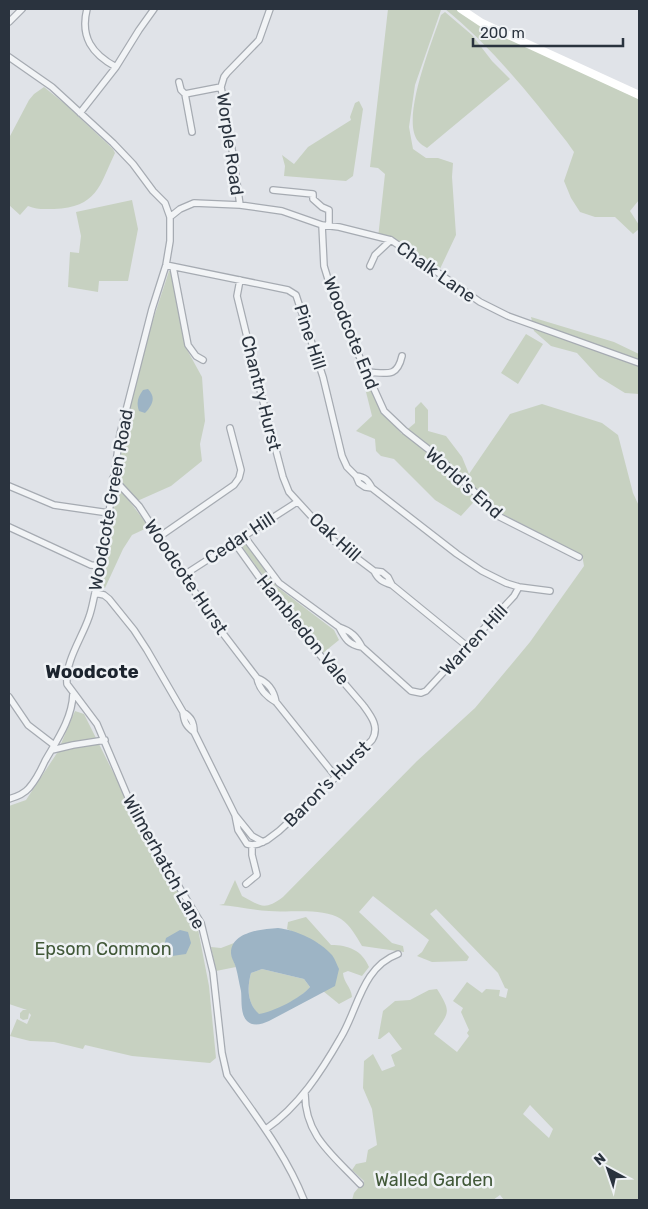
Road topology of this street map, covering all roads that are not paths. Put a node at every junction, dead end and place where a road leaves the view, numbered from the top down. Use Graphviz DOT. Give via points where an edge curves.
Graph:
graph roads {
  1 [pos="22,9"];
  2 [pos="87,9"];
  3 [pos="152,9"];
  4 [pos="270,9"];
  5 [pos="461,9"];
  6 [pos="9,22"];
  7 [pos="9,57"];
  8 [pos="116,67"];
  9 [pos="179,82"];
  10 [pos="221,87"];
  11 [pos="185,94"];
  12 [pos="639,95"];
  13 [pos="80,113"];
  14 [pos="192,132"];
  15 [pos="273,190"];
  16 [pos="240,205"];
  17 [pos="170,217"];
  18 [pos="325,225"];
  19 [pos="391,240"];
  20 [pos="170,266"];
  21 [pos="370,266"];
  22 [pos="240,280"];
  23 [pos="402,356"];
  24 [pos="203,360"];
  25 [pos="639,363"];
  26 [pos="367,372"];
  27 [pos="230,428"];
  28 [pos="405,431"];
  29 [pos="114,478"];
  30 [pos="9,486"];
  31 [pos="297,502"];
  32 [pos="109,513"];
  33 [pos="9,528"];
  34 [pos="244,536"];
  35 [pos="159,537"];
  36 [pos="234,542"];
  37 [pos="579,557"];
  38 [pos="100,566"];
  39 [pos="184,575"];
  40 [pos="519,587"];
  41 [pos="550,591"];
  42 [pos="94,594"];
  43 [pos="468,647"];
  44 [pos="73,694"];
  45 [pos="9,697"];
  46 [pos="372,718"];
  47 [pos="105,740"];
  48 [pos="53,748"];
  49 [pos="336,777"];
  50 [pos="9,799"];
  51 [pos="235,815"];
  52 [pos="263,842"];
  53 [pos="252,845"];
  54 [pos="246,884"];
  55 [pos="398,954"];
  56 [pos="305,1094"];
  57 [pos="266,1129"];
  58 [pos="360,1184"];
  59 [pos="304,1200"];
  1 -- 6 [label="street"];
  2 -- 8 [label="street" via="85,30 90,44 98,56"];
  3 -- 8 [label="street"];
  4 -- 10 [label="street, Worple Road" via="259,40 227,73"];
  5 -- 12 [label="main road" via="482,23"];
  7 -- 13 [label="street" via="52,87"];
  8 -- 13 [label="street"];
  9 -- 11 [label="street"];
  10 -- 11 [label="street"];
  10 -- 16 [label="street, Worple Road"];
  11 -- 14 [label="street"];
  13 -- 17 [label="street" via="133,164 166,203"];
  15 -- 18 [label="street" via="312,194 313,199 329,210"];
  16 -- 17 [label="street, Chalk Lane" via="194,203"];
  16 -- 18 [label="street, Chalk Lane" via="282,210"];
  17 -- 20 [label="street, Woodcote Green Road"];
  18 -- 19 [label="street, Chalk Lane"];
  18 -- 26 [label="street, Woodcote End" via="322,256 334,298"];
  19 -- 21 [label="street" via="375,255"];
  19 -- 25 [label="street, Chalk Lane" via="489,308"];
  20 -- 22 [label="street, Pine Hill"];
  20 -- 24 [label="street" via="188,345"];
  20 -- 29 [label="street, Woodcote Green Road" via="152,310 123,420"];
  22 -- 31 [label="street, Chantry Hurst" via="237,296 258,382 283,477"];
  22 -- 40 [label="street, Pine Hill" via="292,291 298,299 347,467 356,476 364,477 372,488 457,554 482,571"];
  23 -- 26 [label="street" via="400,367 394,372"];
  26 -- 28 [label="street, Woodcote End" via="384,410"];
  27 -- 35 [label="street" via="241,470 239,478 234,485"];
  28 -- 37 [label="street, World's End" via="437,456 496,515"];
  29 -- 32 [label="street, Woodcote Green Road"];
  29 -- 35 [label="street, Woodcote Hurst" via="139,506"];
  30 -- 32 [label="street" via="54,505"];
  31 -- 34 [label="street, Cedar Hill"];
  31 -- 43 [label="street, Oak Hill" via="333,540 374,571 382,572 392,585"];
  32 -- 38 [label="street, Woodcote Green Road"];
  33 -- 38 [label="street"];
  34 -- 36 [label="street, Cedar Hill"];
  34 -- 43 [label="street, Warren Hill" via="279,583 340,627 348,642 362,648 411,690 426,691"];
  35 -- 39 [label="street, Woodcote Hurst"];
  36 -- 39 [label="street, Cedar Hill"];
  36 -- 46 [label="street, Hambledon Vale" via="289,619 356,695"];
  38 -- 42 [label="street, Woodcote Green Road"];
  39 -- 49 [label="street, Woodcote Hurst" via="215,623 257,678 266,682 276,702"];
  40 -- 41 [label="street, Pine Hill"];
  40 -- 43 [label="street, Warren Hill"];
  42 -- 44 [label="street, Woodcote Green Road" via="90,616 68,670 67,684"];
  42 -- 51 [label="street" via="109,599 134,630 183,712 187,727 194,732"];
  44 -- 47 [label="street, Wilmerhatch Lane" via="88,711"];
  44 -- 48 [label="street" via="70,715"];
  45 -- 48 [label="street" via="28,725"];
  46 -- 49 [label="street, Baron's Hurst" via="376,729 372,740"];
  47 -- 48 [label="street"];
  47 -- 57 [label="street, Wilmerhatch Lane" via="140,824 201,923 213,972 225,1069"];
  48 -- 50 [label="street" via="30,787"];
  49 -- 52 [label="street, Baron's Hurst" via="291,822"];
  51 -- 52 [label="street" via="252,836"];
  51 -- 53 [label="street" via="242,839"];
  52 -- 53 [label="street"];
  53 -- 54 [label="street" via="257,875"];
  55 -- 56 [label="street" via="388,958 365,985 342,1036"];
  56 -- 57 [label="street"];
  56 -- 58 [label="street" via="312,1129 320,1142"];
  57 -- 59 [label="street, Wilmerhatch Lane"];
}
